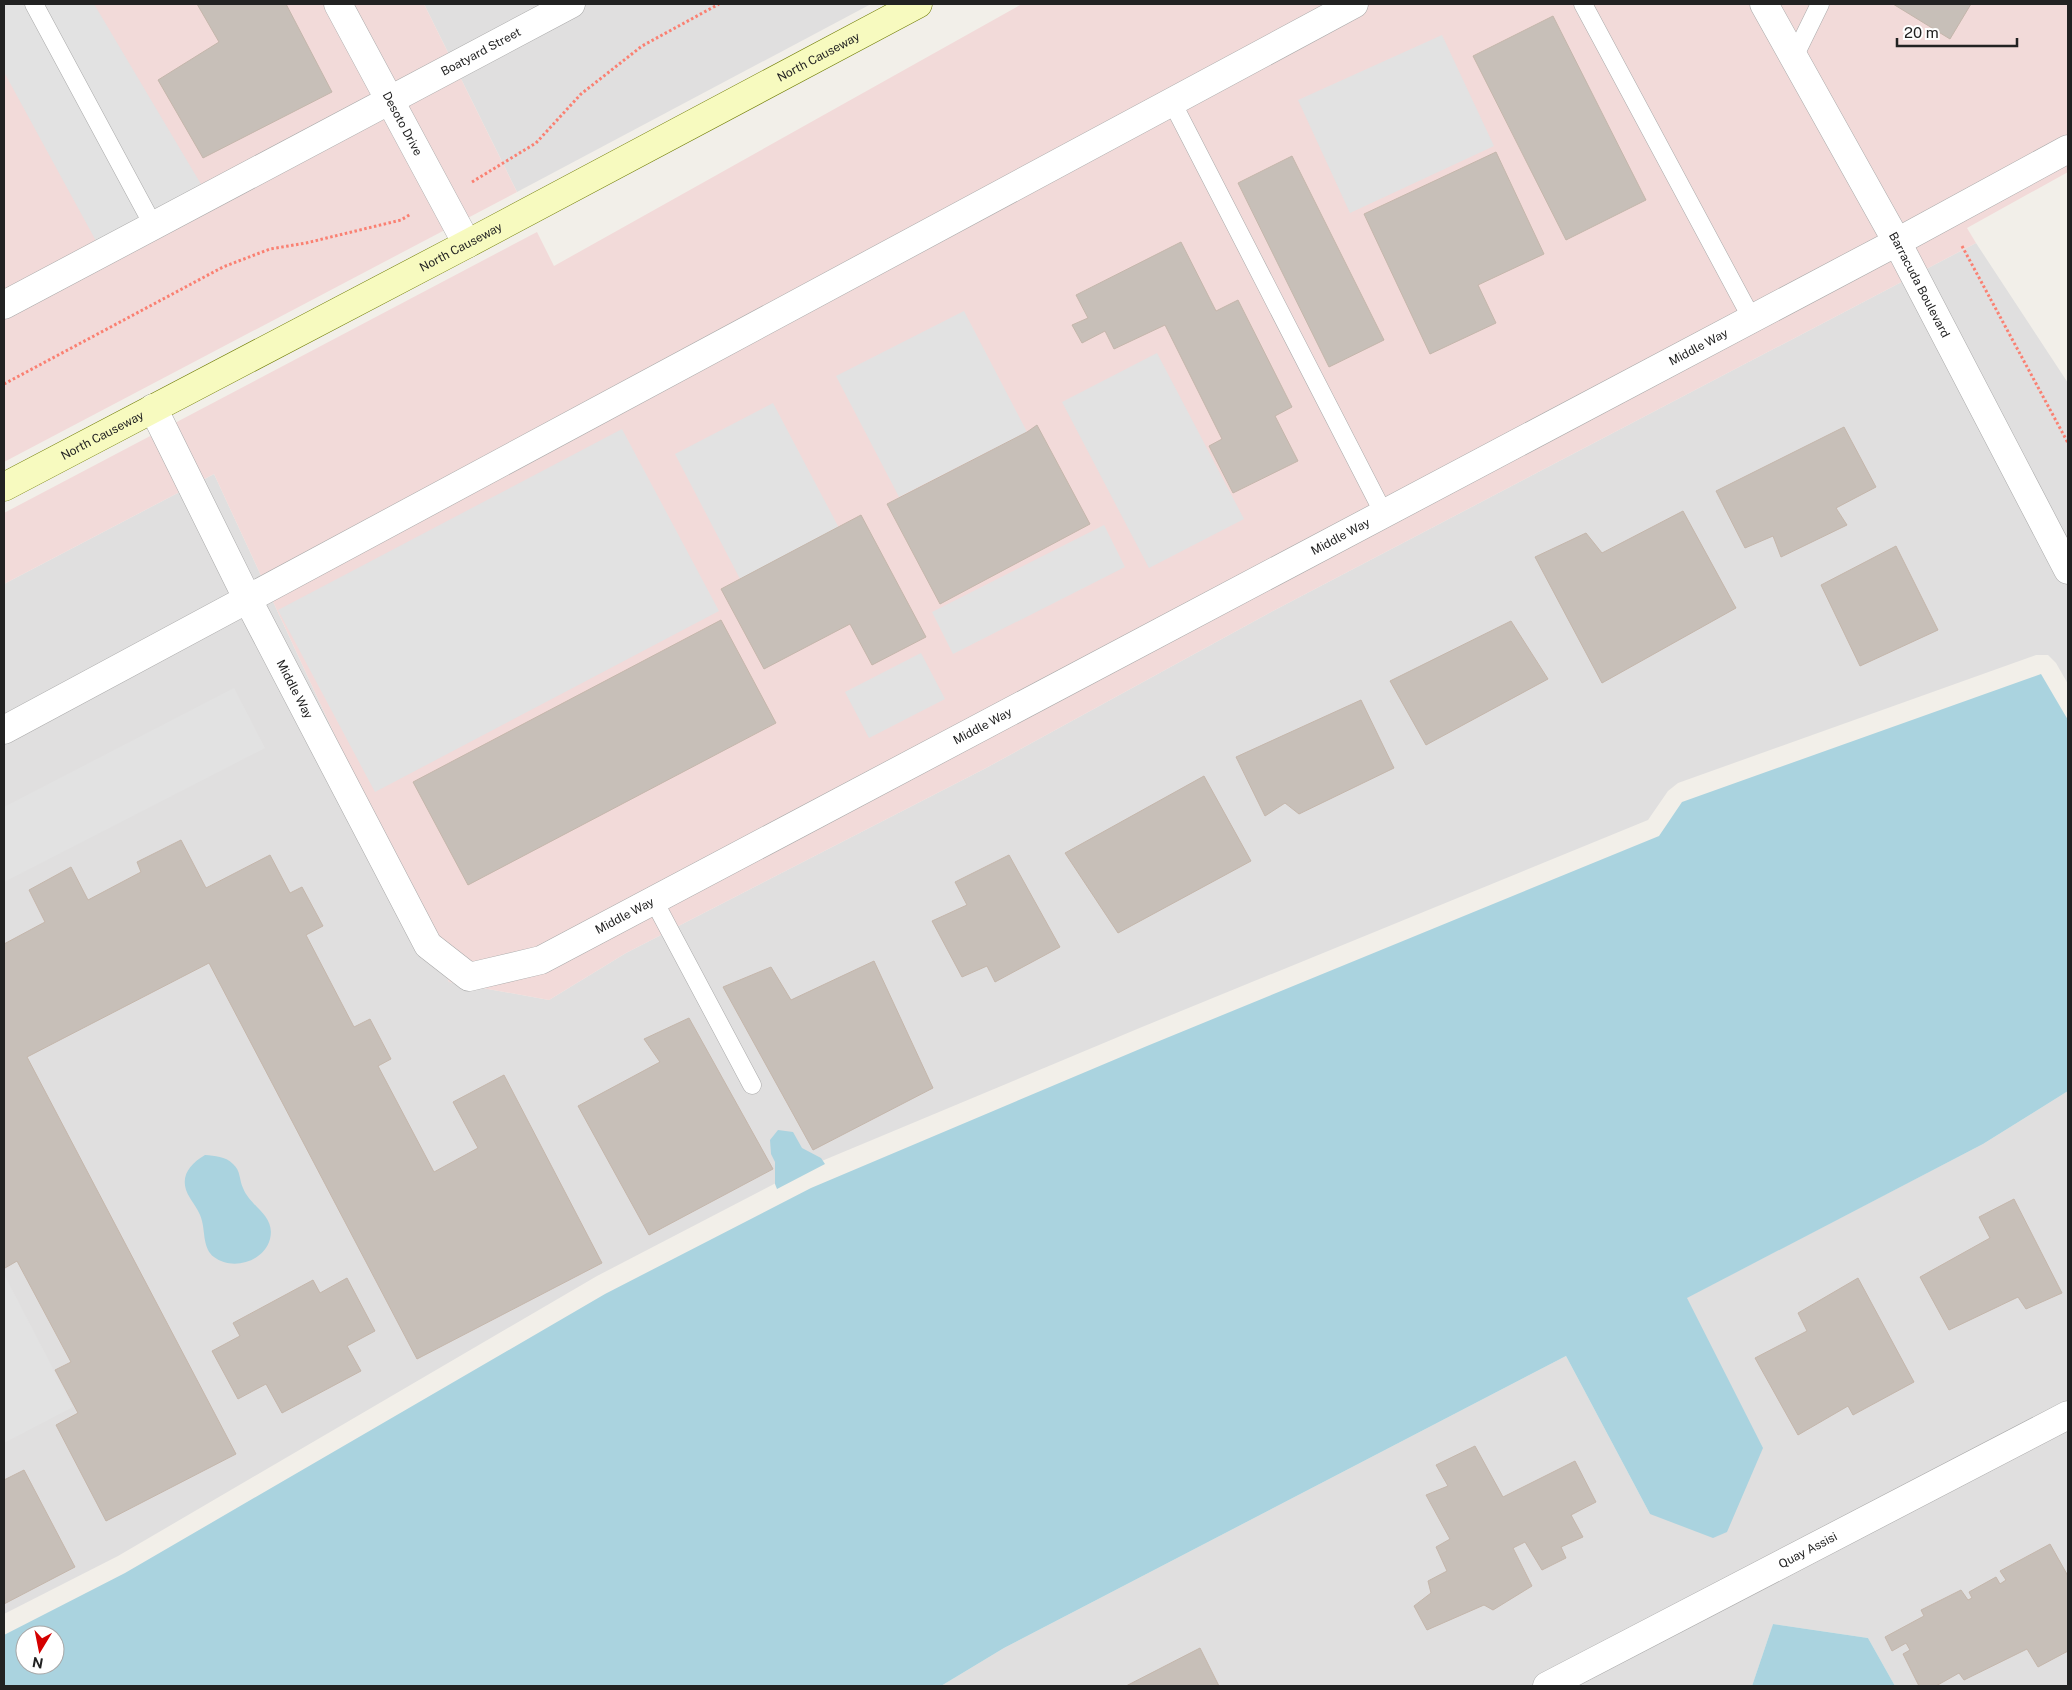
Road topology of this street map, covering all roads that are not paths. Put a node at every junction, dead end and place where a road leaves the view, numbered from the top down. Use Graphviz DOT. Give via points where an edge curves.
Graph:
graph roads {
  1 [pos="34,4"];
  2 [pos="338,4"];
  3 [pos="571,4"];
  4 [pos="918,4"];
  5 [pos="1354,4"];
  6 [pos="1583,4"];
  7 [pos="1764,4"];
  8 [pos="1820,4"];
  9 [pos="1794,57"];
  10 [pos="389,99"];
  11 [pos="1172,102"];
  12 [pos="2068,149"];
  13 [pos="153,225"];
  14 [pos="1898,242"];
  15 [pos="467,244"];
  16 [pos="4,304"];
  17 [pos="1752,319"];
  18 [pos="153,408"];
  19 [pos="4,487"];
  20 [pos="1384,514"];
  21 [pos="2068,570"];
  22 [pos="248,600"];
  23 [pos="4,730"];
  24 [pos="654,901"];
  25 [pos="752,1086"];
  26 [pos="2068,1415"];
  27 [pos="1548,1686"];
  1 -- 13 [label="lane"];
  2 -- 10 [label="street, Desoto Drive"];
  3 -- 10 [label="street, Boatyard Street"];
  4 -- 15 [label="main road, North Causeway"];
  5 -- 11 [label="street"];
  6 -- 17 [label="lane"];
  7 -- 9 [label="street, Barracuda Boulevard"];
  8 -- 9 [label="lane"];
  9 -- 14 [label="street, Barracuda Boulevard"];
  10 -- 13 [label="street, Boatyard Street"];
  10 -- 15 [label="street, Desoto Drive"];
  11 -- 20 [label="lane"];
  11 -- 22 [label="street"];
  12 -- 14 [label="street, Middle Way"];
  13 -- 16 [label="street, Boatyard Street"];
  14 -- 17 [label="street, Middle Way"];
  14 -- 21 [label="street, Barracuda Boulevard"];
  15 -- 18 [label="main road, North Causeway"];
  17 -- 20 [label="street, Middle Way"];
  18 -- 19 [label="main road, North Causeway"];
  18 -- 22 [label="street, Middle Way"];
  20 -- 24 [label="street, Middle Way"];
  22 -- 23 [label="street"];
  22 -- 24 [label="street, Middle Way" via="428,945 469,977 541,960"];
  24 -- 25 [label="lane"];
  26 -- 27 [label="street, Quay Assisi"];
}
